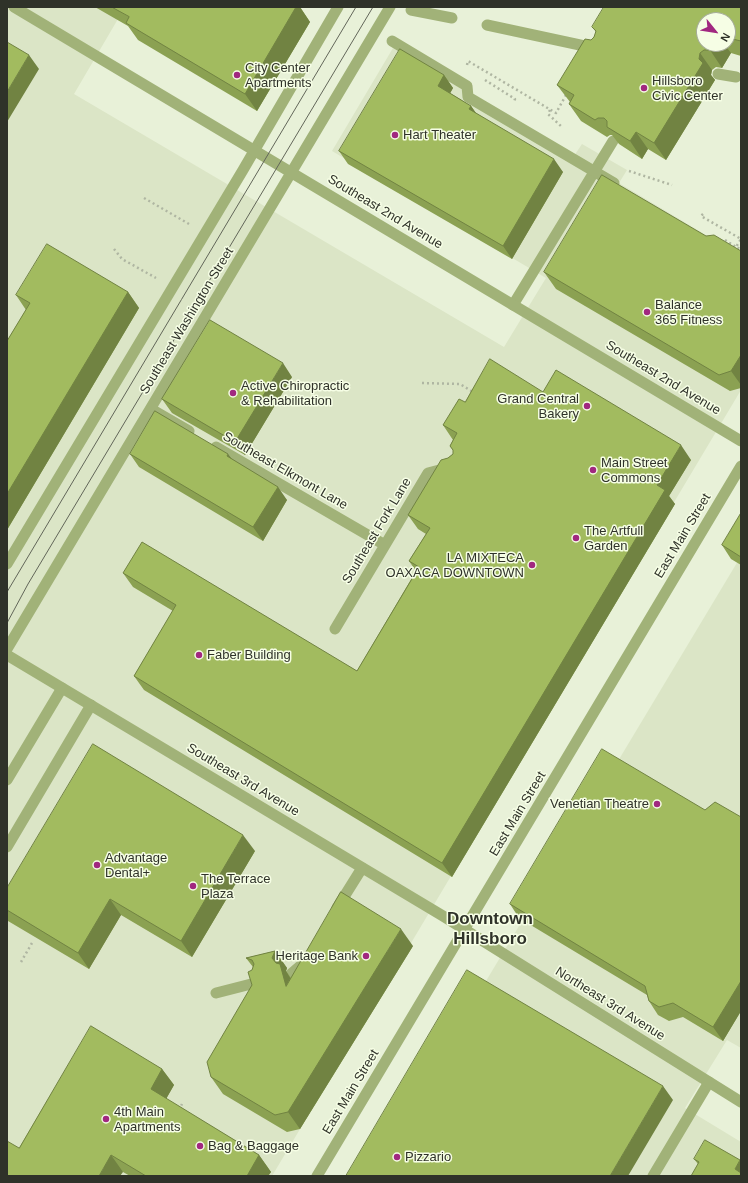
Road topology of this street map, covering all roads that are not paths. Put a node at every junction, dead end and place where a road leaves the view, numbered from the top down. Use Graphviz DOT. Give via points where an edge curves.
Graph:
graph roads {
  1 [pos="14,7"];
  2 [pos="338,7"];
  3 [pos="390,7"];
  4 [pos="411,10"];
  5 [pos="452,18"];
  6 [pos="487,25"];
  7 [pos="392,41"];
  8 [pos="601,50"];
  9 [pos="718,74"];
  10 [pos="736,77"];
  11 [pos="613,141"];
  12 [pos="255,151"];
  13 [pos="594,171"];
  14 [pos="292,173"];
  15 [pos="621,187"];
  16 [pos="513,305"];
  17 [pos="151,409"];
  18 [pos="741,441"];
  19 [pos="456,466"];
  20 [pos="741,466"];
  21 [pos="385,545"];
  22 [pos="7,564"];
  23 [pos="335,629"];
  24 [pos="7,649"];
  25 [pos="7,655"];
  26 [pos="62,688"];
  27 [pos="91,706"];
  28 [pos="7,780"];
  29 [pos="7,847"];
  30 [pos="362,868"];
  31 [pos="332,916"];
  32 [pos="465,929"];
  33 [pos="310,954"];
  34 [pos="291,974"];
  35 [pos="259,982"];
  36 [pos="216,993"];
  37 [pos="708,1082"];
  38 [pos="741,1102"];
  39 [pos="317,1176"];
  40 [pos="653,1176"];
  1 -- 12 [label="street, Southeast 2nd Avenue"];
  2 -- 12 [label="street"];
  3 -- 14 [label="street, Southeast Washington Street"];
  4 -- 5 [label="street"];
  6 -- 8 [label="street"];
  7 -- 13 [label="street" via="467,86 468,97"];
  9 -- 10 [label="street"];
  11 -- 13 [label="street"];
  12 -- 14 [label="street, Southeast 2nd Avenue"];
  12 -- 22 [label="street"];
  13 -- 15 [label="street"];
  13 -- 16 [label="street"];
  14 -- 16 [label="street, Southeast 2nd Avenue"];
  14 -- 17 [label="street, Southeast Washington Street"];
  16 -- 18 [label="street, Southeast 2nd Avenue"];
  17 -- 21 [label="street, Southeast Elkmont Lane"];
  17 -- 24 [label="street, Southeast Washington Street"];
  19 -- 21 [label="street, Southeast Fork Lane" via="428,473"];
  20 -- 32 [label="street, East Main Street"];
  21 -- 23 [label="street, Southeast Fork Lane"];
  25 -- 26 [label="street, Southeast 3rd Avenue"];
  26 -- 27 [label="street, Southeast 3rd Avenue"];
  26 -- 28 [label="street"];
  27 -- 29 [label="street"];
  27 -- 30 [label="street, Southeast 3rd Avenue"];
  30 -- 31 [label="street"];
  30 -- 32 [label="street, Southeast 3rd Avenue"];
  32 -- 37 [label="street, Northeast 3rd Avenue"];
  32 -- 39 [label="street, East Main Street"];
  33 -- 34 [label="street" via="300,968"];
  35 -- 36 [label="street"];
  37 -- 38 [label="street, Northeast 3rd Avenue"];
  37 -- 40 [label="street"];
}
